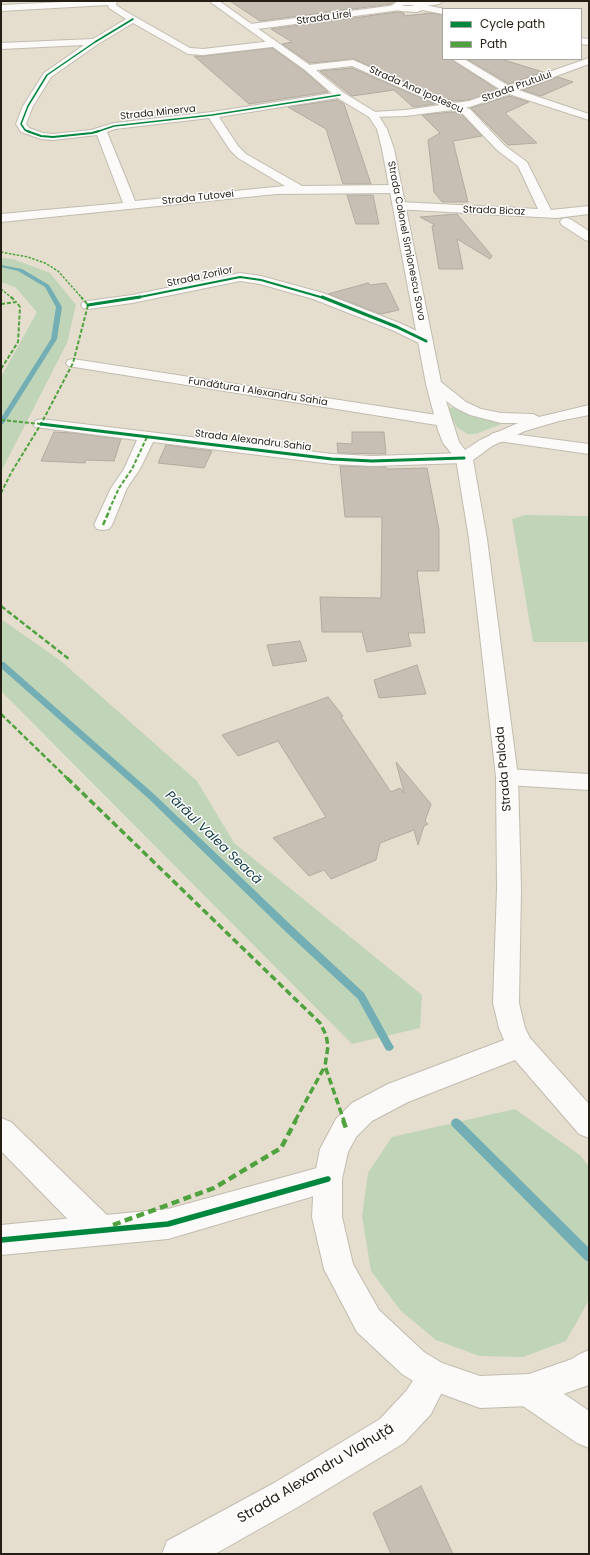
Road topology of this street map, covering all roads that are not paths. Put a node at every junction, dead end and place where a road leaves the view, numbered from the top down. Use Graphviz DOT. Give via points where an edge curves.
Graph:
graph roads {
  1 [pos="213,1"];
  2 [pos="438,1"];
  3 [pos="112,2"];
  4 [pos="396,4"];
  5 [pos="420,5"];
  6 [pos="1,8"];
  7 [pos="442,11"];
  8 [pos="133,19"];
  9 [pos="250,28"];
  10 [pos="95,42"];
  11 [pos="272,44"];
  12 [pos="1,46"];
  13 [pos="459,60"];
  14 [pos="589,61"];
  15 [pos="308,68"];
  16 [pos="508,90"];
  17 [pos="340,95"];
  18 [pos="453,107"];
  19 [pos="212,115"];
  20 [pos="372,115"];
  21 [pos="589,118"];
  22 [pos="101,131"];
  23 [pos="298,189"];
  24 [pos="395,189"];
  25 [pos="130,205"];
  26 [pos="399,206"];
  27 [pos="589,210"];
  28 [pos="546,213"];
  29 [pos="1,218"];
  30 [pos="566,222"];
  31 [pos="589,237"];
  32 [pos="88,305"];
  33 [pos="426,340"];
  34 [pos="73,363"];
  35 [pos="434,384"];
  36 [pos="589,410"];
  37 [pos="556,417"];
  38 [pos="443,421"];
  39 [pos="41,424"];
  40 [pos="146,437"];
  41 [pos="497,437"];
  42 [pos="589,449"];
  43 [pos="464,458"];
  44 [pos="104,525"];
  45 [pos="507,777"];
  46 [pos="589,782"];
  47 [pos="520,1046"];
  48 [pos="589,1125"];
  49 [pos="1,1130"];
  50 [pos="328,1179"];
  51 [pos="100,1230"];
  52 [pos="1,1240"];
  53 [pos="586,1369"];
  54 [pos="434,1376"];
  55 [pos="529,1390"];
  56 [pos="589,1432"];
  57 [pos="180,1554"];
  1 -- 9 [label="street"];
  2 -- 5 [label="street"];
  3 -- 6 [label="street"];
  3 -- 8 [label="street" via="114,8"];
  4 -- 5 [label="street, Strada Lirei" via="409,2"];
  4 -- 9 [label="street, Strada Lirei"];
  5 -- 7 [label="street"];
  8 -- 10 [label="street, Strada Minerva"];
  8 -- 11 [label="street" via="183,49 194,52"];
  9 -- 11 [label="street"];
  10 -- 12 [label="street"];
  10 -- 22 [label="street, Strada Minerva" via="47,76 28,106 21,124 25,130 41,136"];
  11 -- 15 [label="street"];
  13 -- 16 [label="street"];
  14 -- 16 [label="street, Strada Prutului"];
  15 -- 17 [label="street"];
  15 -- 18 [label="street, Strada Ana Ipotescu" via="353,63"];
  16 -- 18 [label="street, Strada Prutului" via="490,98"];
  16 -- 21 [label="street"];
  17 -- 19 [label="street, Strada Minerva"];
  17 -- 20 [label="street"];
  18 -- 20 [label="street, Strada Prutului"];
  18 -- 28 [label="street, Strada Ana Ipotescu" via="466,111 501,148 523,164"];
  19 -- 22 [label="street, Strada Minerva" via="114,126"];
  19 -- 23 [label="street" via="242,156"];
  20 -- 24 [label="street, Strada Colonel Simionescu Sava" via="384,135"];
  22 -- 25 [label="street"];
  23 -- 24 [label="street, Strada Tutovei"];
  23 -- 25 [label="street, Strada Tutovei"];
  24 -- 26 [label="street, Strada Colonel Simionescu Sava"];
  25 -- 29 [label="street, Strada Tutovei"];
  26 -- 28 [label="street, Strada Bicaz"];
  26 -- 33 [label="street, Strada Colonel Simionescu Sava"];
  27 -- 28 [label="street, Strada Bicaz"];
  30 -- 31 [label="street"];
  32 -- 33 [label="street, Strada Zorilor" via="132,299 240,277 267,281 318,296"];
  33 -- 35 [label="street, Strada Colonel Simionescu Sava"];
  34 -- 38 [label="street, Fundătura I Alexandru Sahia"];
  35 -- 37 [label="street" via="461,405 476,412 501,418"];
  35 -- 38 [label="street, Strada Colonel Simionescu Sava"];
  36 -- 37 [label="street"];
  37 -- 41 [label="street"];
  38 -- 43 [label="street, Strada Colonel Simionescu Sava" via="451,443"];
  39 -- 40 [label="street, Strada Alexandru Sahia"];
  40 -- 43 [label="street, Strada Alexandru Sahia" via="332,459 372,461"];
  40 -- 44 [label="street" via="132,469 119,488"];
  41 -- 42 [label="street"];
  41 -- 43 [label="street"];
  43 -- 45 [label="street, Strada Paloda" via="478,539"];
  45 -- 46 [label="street"];
  45 -- 47 [label="street, Strada Paloda" via="509,851 506,1003 512,1028"];
  47 -- 48 [label="street, Strada Paloda"];
  47 -- 50 [label="street" via="398,1092 362,1112 346,1128 334,1149"];
  49 -- 51 [label="street"];
  50 -- 51 [label="street" via="168,1224"];
  50 -- 54 [label="street" via="327,1217 339,1269 368,1321 413,1363"];
  51 -- 52 [label="street"];
  53 -- 55 [label="street"];
  54 -- 55 [label="street" via="480,1392"];
  54 -- 57 [label="street, Strada Alexandru Vlahuță" via="419,1402 392,1431 286,1495"];
  55 -- 56 [label="street"];
}
